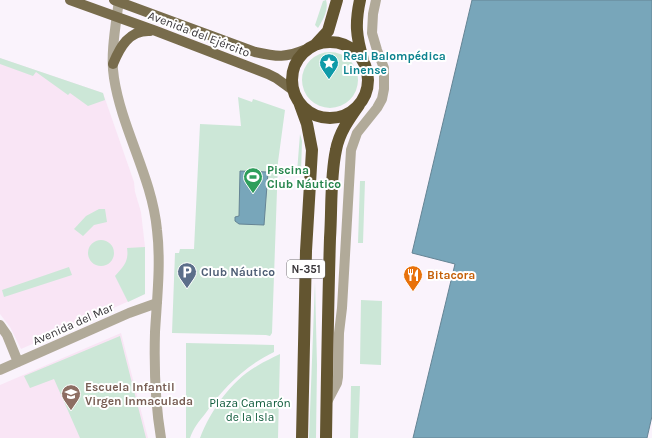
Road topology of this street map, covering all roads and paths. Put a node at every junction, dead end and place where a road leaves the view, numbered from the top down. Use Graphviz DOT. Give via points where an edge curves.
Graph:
graph roads {
  1 [pos="70,0"];
  2 [pos="337,0"];
  3 [pos="360,0"];
  4 [pos="376,0"];
  5 [pos="118,1"];
  6 [pos="118,17"];
  7 [pos="156,31"];
  8 [pos="311,47"];
  9 [pos="364,62"];
  10 [pos="113,64"];
  11 [pos="294,91"];
  12 [pos="299,102"];
  13 [pos="359,105"];
  14 [pos="157,303"];
  15 [pos="0,325"];
  16 [pos="18,362"];
  17 [pos="0,370"];
  18 [pos="327,402"];
  19 [pos="161,438"];
  20 [pos="302,438"];
  21 [pos="326,438"];
  1 -- 6 [label="main road, Avenida del Ejército"];
  2 -- 8 [label="highway, N-351" via="328,30"];
  3 -- 9 [label="highway, N-351" via="356,34"];
  4 -- 18 [label="street" via="372,33 384,68 384,89 382,99 357,133 351,150 338,377"];
  5 -- 6 [label="street"];
  5 -- 8 [label="main road, Avenida del Ejército" via="255,52 283,56"];
  6 -- 7 [label="main road, Avenida del Ejército"];
  6 -- 10 [label="street"];
  7 -- 10 [label="main road" via="138,32 133,35 124,43"];
  7 -- 11 [label="main road, Avenida del Ejército" via="268,74"];
  8 -- 9 [label="highway" via="329,42 343,44 358,54"];
  8 -- 11 [label="highway, N-351" via="301,55 292,72"];
  9 -- 13 [label="highway, N-351" via="368,88"];
  10 -- 14 [label="street" via="126,125 156,220 159,248"];
  11 -- 12 [label="highway, N-351"];
  12 -- 13 [label="highway, N-351" via="312,114 329,118 346,115"];
  12 -- 20 [label="highway, N-351" via="308,124 312,150 306,251"];
  13 -- 18 [label="highway, N-351" via="339,139 333,177"];
  14 -- 16 [label="street, Avenida del Mar"];
  14 -- 19 [label="street" via="155,385"];
  15 -- 16 [label="street"];
  16 -- 17 [label="street, Avenida del Mar"];
  18 -- 21 [label="highway, N-351"];
}
